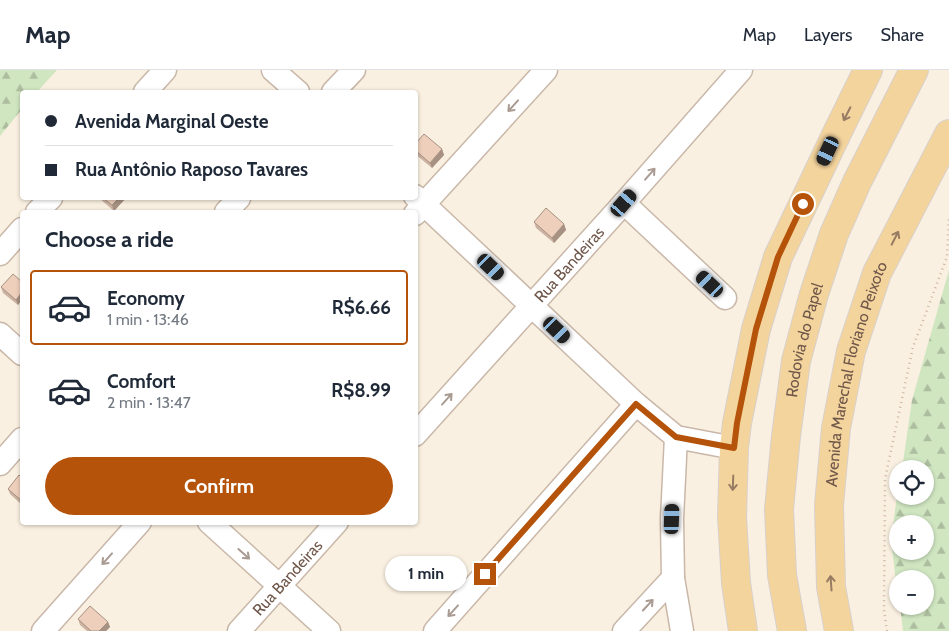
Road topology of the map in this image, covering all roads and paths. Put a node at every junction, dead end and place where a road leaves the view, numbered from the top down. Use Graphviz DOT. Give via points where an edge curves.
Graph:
graph roads {
  1 [pos="165,70"];
  2 [pos="273,70"];
  3 [pos="354,70"];
  4 [pos="546,70"];
  5 [pos="741,70"];
  6 [pos="868,70"];
  7 [pos="914,70"];
  8 [pos="147,90"];
  9 [pos="296,90"];
  10 [pos="335,90"];
  11 [pos="949,134"];
  12 [pos="49,200"];
  13 [pos="237,200"];
  14 [pos="624,203"];
  15 [pos="418,204"];
  16 [pos="40,210"];
  17 [pos="228,210"];
  18 [pos="949,218"];
  19 [pos="20,231"];
  20 [pos="0,254"];
  21 [pos="725,298"];
  22 [pos="531,305"];
  23 [pos="0,334"];
  24 [pos="20,352"];
  25 [pos="636,404"];
  26 [pos="418,432"];
  27 [pos="676,437"];
  28 [pos="20,441"];
  29 [pos="734,448"];
  30 [pos="0,464"];
  31 [pos="137,525"];
  32 [pos="212,525"];
  33 [pos="334,525"];
  34 [pos="673,578"];
  35 [pos="280,586"];
  36 [pos="43,631"];
  37 [pos="239,631"];
  38 [pos="329,631"];
  39 [pos="435,631"];
  40 [pos="624,631"];
  41 [pos="682,631"];
  42 [pos="743,631"];
  43 [pos="792,631"];
  44 [pos="839,631"];
  45 [pos="887,631"];
  1 -- 8 [label="street"];
  2 -- 9 [label="street"];
  3 -- 10 [label="street"];
  4 -- 15 [label="street, one-way"];
  14 -- 5 [label="street, Rua Bandeiras, one-way"];
  6 -- 29 [label="main road, one-way" via="778,257 756,329"];
  7 -- 43 [label="main road, Rodovia do Papel" via="856,182 834,234 796,361 779,509 782,575"];
  44 -- 11 [label="main road, Avenida Marechal Floriano Peixoto, one-way" via="831,587 829,505 836,428 851,351 877,273"];
  12 -- 16 [label="street"];
  13 -- 17 [label="street"];
  14 -- 21 [label="street"];
  14 -- 22 [label="street, Rua Bandeiras"];
  15 -- 22 [label="street"];
  18 -- 45 [label="path" via="947,257 913,347 885,479 884,610"];
  19 -- 20 [label="street"];
  22 -- 25 [label="street"];
  26 -- 22 [label="street, Rua Bandeiras, one-way"];
  23 -- 24 [label="street"];
  25 -- 27 [label="street"];
  25 -- 39 [label="street, one-way"];
  27 -- 29 [label="street"];
  27 -- 34 [label="street"];
  28 -- 30 [label="street"];
  29 -- 42 [label="main road, one-way" via="732,517"];
  31 -- 36 [label="street, one-way"];
  32 -- 35 [label="street, one-way"];
  33 -- 35 [label="street, Rua Bandeiras"];
  40 -- 34 [label="street, one-way"];
  34 -- 41 [label="street"];
  35 -- 37 [label="street, Rua Bandeiras"];
  35 -- 38 [label="street"];
}
